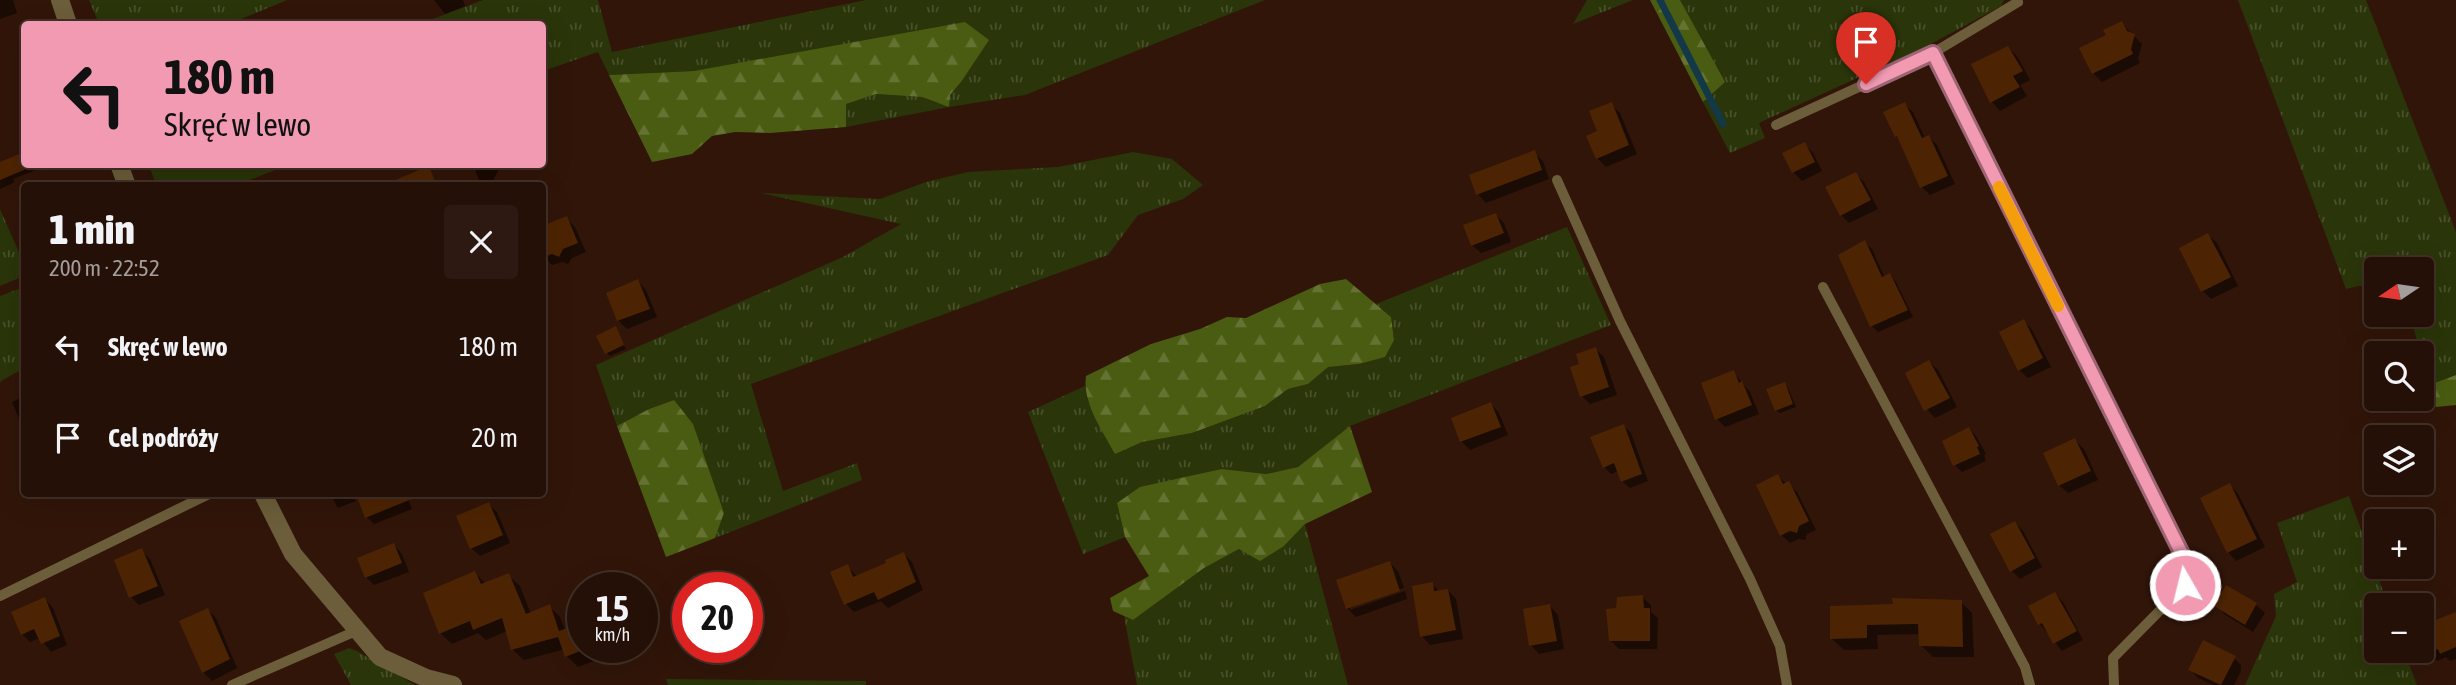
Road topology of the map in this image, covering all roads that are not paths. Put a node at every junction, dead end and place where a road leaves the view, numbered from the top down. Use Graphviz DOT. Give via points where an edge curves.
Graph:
graph roads {
  1 [pos="60,0"];
  2 [pos="2017,0"];
  3 [pos="67,21"];
  4 [pos="1933,53"];
  5 [pos="1776,125"];
  6 [pos="1558,180"];
  7 [pos="1823,287"];
  8 [pos="203,497"];
  9 [pos="264,497"];
  10 [pos="0,596"];
  11 [pos="356,631"];
  12 [pos="232,685"];
  13 [pos="453,685"];
  14 [pos="1787,685"];
  15 [pos="2030,685"];
  16 [pos="2114,685"];
  1 -- 3 [label="street"];
  2 -- 4 [label="lane"];
  4 -- 5 [label="lane"];
  4 -- 16 [label="lane" via="2184,558 2185,585 2113,658"];
  6 -- 14 [label="lane" via="1620,321 1750,579 1780,646"];
  7 -- 15 [label="lane" via="2025,667"];
  8 -- 10 [label="lane"];
  9 -- 11 [label="street" via="293,554"];
  11 -- 12 [label="lane"];
  11 -- 13 [label="street" via="380,657"];
}
